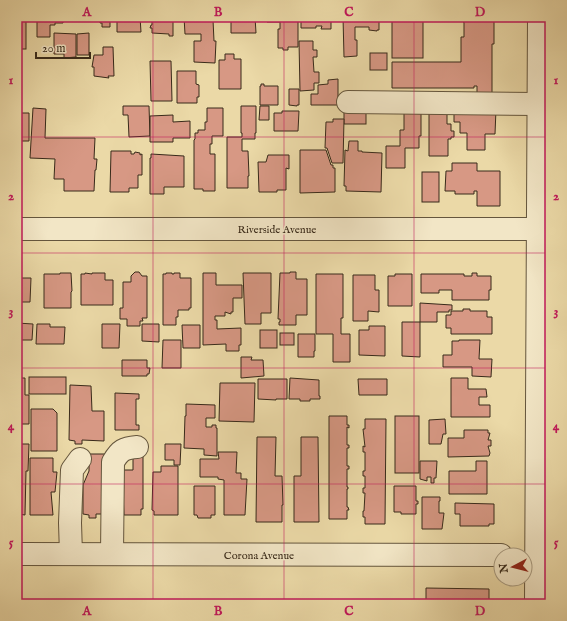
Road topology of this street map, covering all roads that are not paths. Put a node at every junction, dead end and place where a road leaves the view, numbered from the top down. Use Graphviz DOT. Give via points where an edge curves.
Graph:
graph roads {
  1 [pos="539,17"];
  2 [pos="348,102"];
  3 [pos="538,104"];
  4 [pos="542,216"];
  5 [pos="17,229"];
  6 [pos="544,265"];
  7 [pos="543,381"];
  8 [pos="137,447"];
  9 [pos="80,459"];
  10 [pos="531,547"];
  11 [pos="17,554"];
  12 [pos="71,554"];
  13 [pos="112,554"];
  14 [pos="493,555"];
  15 [pos="533,580"];
  16 [pos="536,604"];
  1 -- 3 [label="street"];
  2 -- 3 [label="street"];
  3 -- 4 [label="street"];
  4 -- 5 [label="street, Riverside Avenue"];
  4 -- 6 [label="street"];
  6 -- 7 [label="street"];
  7 -- 10 [label="street"];
  8 -- 13 [label="street" via="126,448 118,453 113,462"];
  9 -- 12 [label="street" via="72,470"];
  11 -- 12 [label="street, Corona Avenue"];
  12 -- 13 [label="street, Corona Avenue"];
  13 -- 14 [label="street, Corona Avenue"];
  15 -- 16 [label="street"];
}
